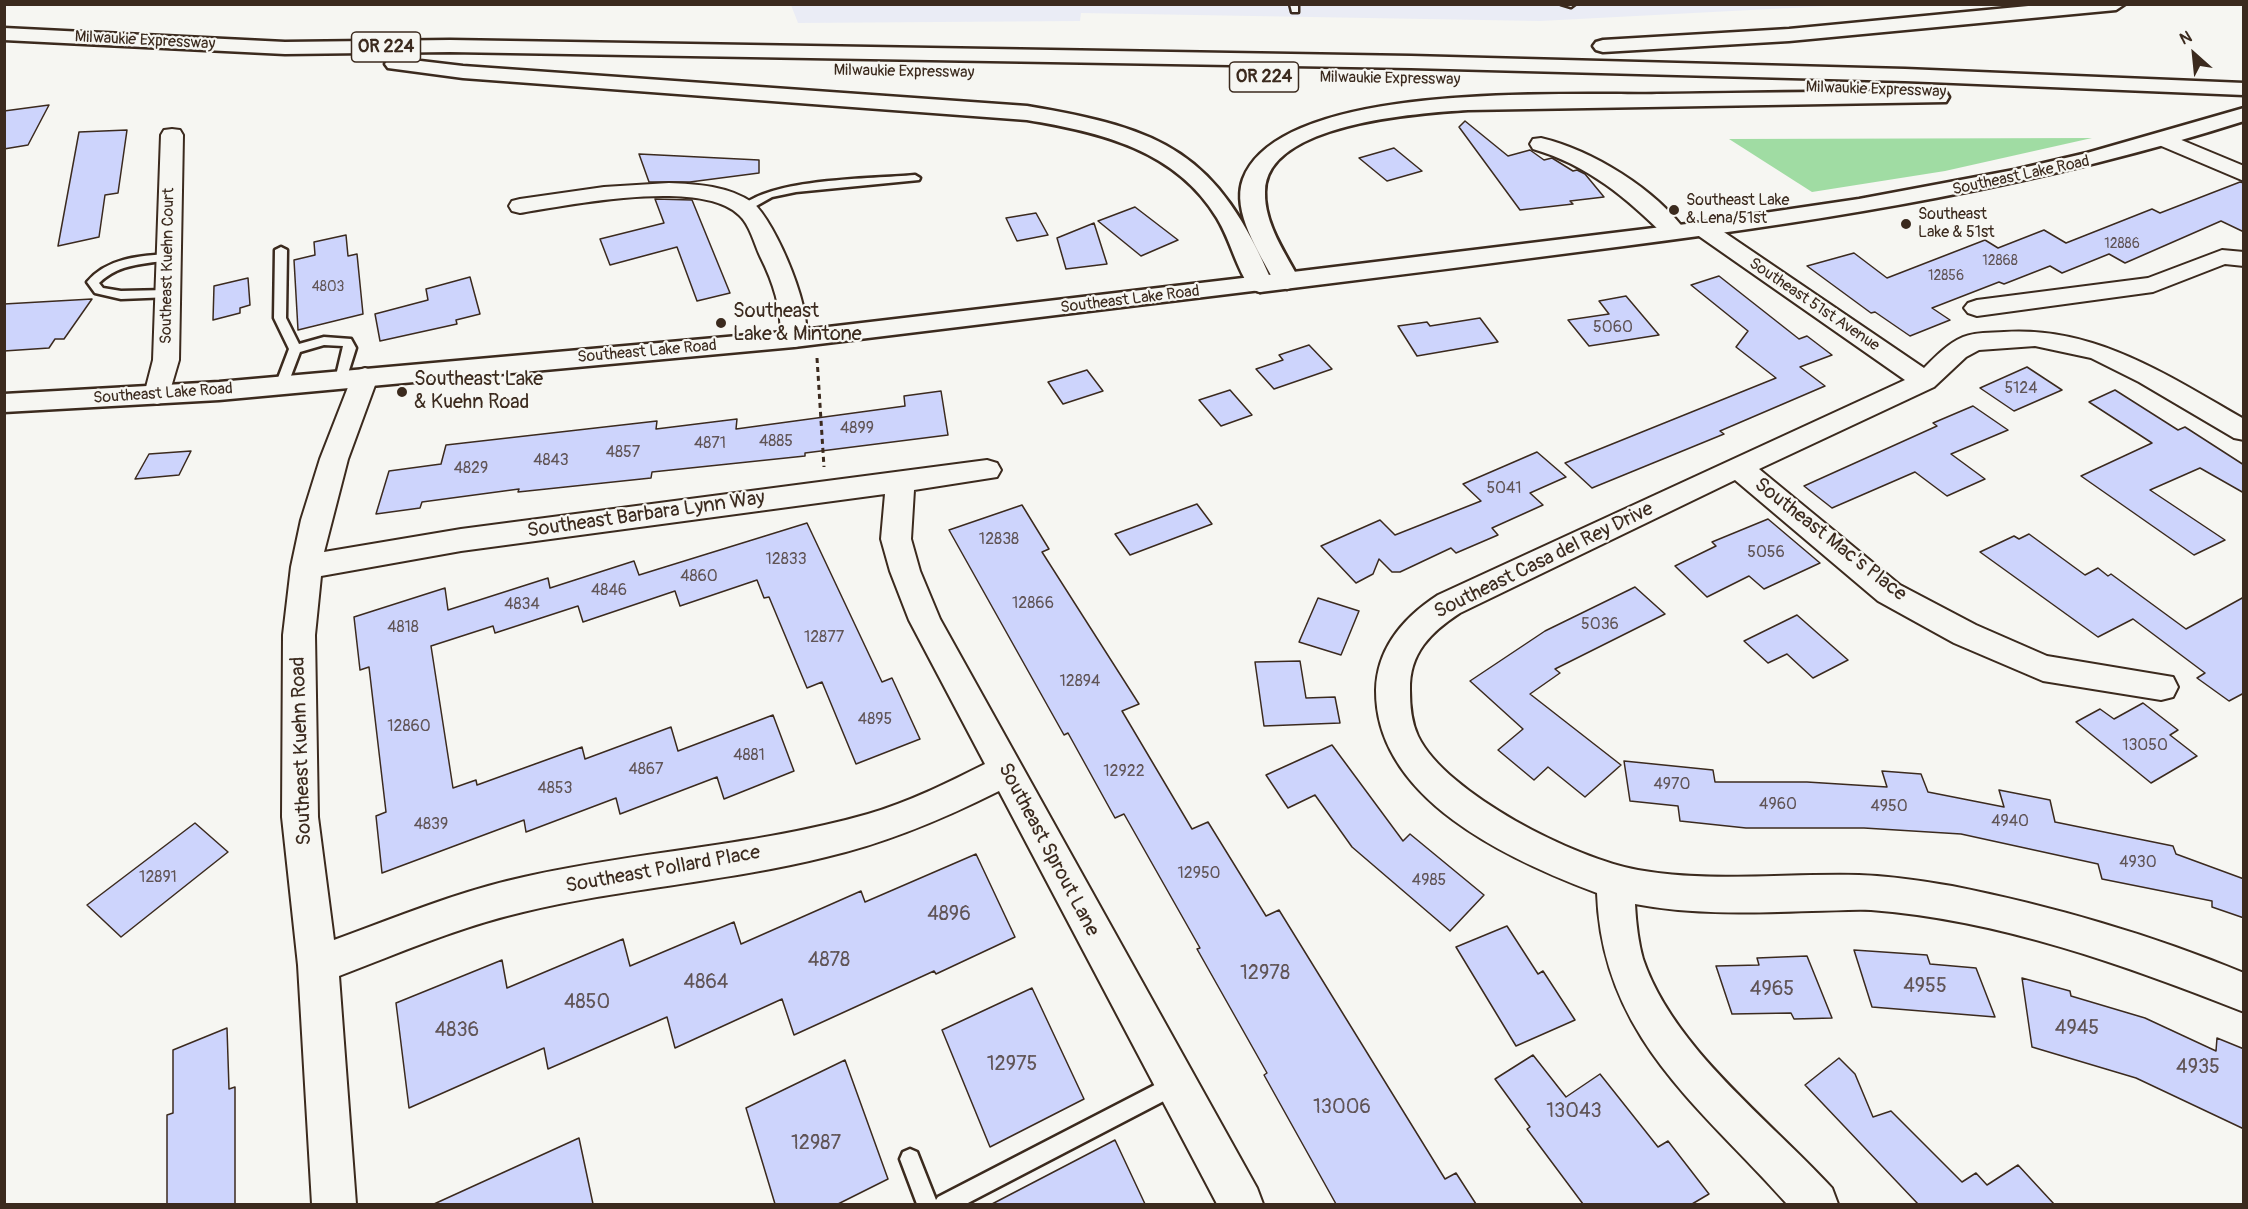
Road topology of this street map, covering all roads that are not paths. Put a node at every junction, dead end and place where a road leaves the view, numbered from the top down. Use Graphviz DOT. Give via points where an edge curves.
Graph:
graph roads {
  1 [pos="1565,4"];
  2 [pos="1571,4"];
  3 [pos="2116,4"];
  4 [pos="4,34"];
  5 [pos="285,48"];
  6 [pos="1153,58"];
  7 [pos="360,59"];
  8 [pos="2244,89"];
  9 [pos="2023,95"];
  10 [pos="2244,106"];
  11 [pos="2244,114"];
  12 [pos="172,135"];
  13 [pos="2176,137"];
  14 [pos="1541,144"];
  15 [pos="2244,174"];
  16 [pos="915,178"];
  17 [pos="520,206"];
  18 [pos="745,208"];
  19 [pos="1704,229"];
  20 [pos="1675,233"];
  21 [pos="281,250"];
  22 [pos="168,257"];
  23 [pos="2244,259"];
  24 [pos="1287,281"];
  25 [pos="1260,284"];
  26 [pos="167,294"];
  27 [pos="1977,308"];
  28 [pos="805,337"];
  29 [pos="295,349"];
  30 [pos="353,378"];
  31 [pos="1925,381"];
  32 [pos="281,386"];
  33 [pos="157,395"];
  34 [pos="4,403"];
  35 [pos="2244,431"];
  36 [pos="1738,467"];
  37 [pos="987,470"];
  38 [pos="900,482"];
  39 [pos="306,567"];
  40 [pos="2161,687"];
  41 [pos="1006,771"];
  42 [pos="1615,882"];
  43 [pos="318,965"];
  44 [pos="2244,993"];
  45 [pos="1176,1084"];
  46 [pos="910,1159"];
  47 [pos="334,1204"];
  48 [pos="927,1204"];
  49 [pos="945,1204"];
  50 [pos="1241,1204"];
  51 [pos="1816,1204"];
  1 -- 2 [label="lane"];
  3 -- 6 [label="main road" via="1683,43"];
  4 -- 5 [label="main road, Milwaukie Expressway / OR 224"];
  5 -- 6 [label="main road, Milwaukie Expressway / OR 224" via="450,46"];
  5 -- 7 [label="main road, Milwaukie Expressway / OR 224"];
  6 -- 8 [label="main road, Milwaukie Expressway / OR 224" via="1666,68"];
  7 -- 9 [label="main road, Milwaukie Expressway / OR 224" via="656,68 1524,80"];
  7 -- 25 [label="main road" via="463,72 966,108 1076,120 1144,142 1207,185 1241,237"];
  9 -- 10 [label="main road, Milwaukie Expressway / OR 224"];
  9 -- 24 [label="main road" via="1491,104 1362,118 1302,136 1282,147 1265,162 1254,181 1256,216"];
  11 -- 13 [label="main road, Southeast Lake Road"];
  12 -- 22 [label="street, Southeast Kuehn Court"];
  13 -- 15 [label="street"];
  13 -- 19 [label="main road, Southeast Lake Road" via="1957,191"];
  14 -- 20 [label="street" via="1582,157 1610,174"];
  16 -- 18 [label="lane" via="796,189 769,194"];
  17 -- 18 [label="street" via="612,193 678,190 724,197"];
  18 -- 28 [label="street" via="792,296"];
  19 -- 20 [label="main road, Southeast Lake Road"];
  19 -- 31 [label="street, Southeast 51st Avenue"];
  20 -- 24 [label="main road, Southeast Lake Road"];
  21 -- 29 [label="lane" via="280,318"];
  22 -- 26 [label="street, Southeast Kuehn Court"];
  22 -- 26 [label="lane" via="121,262 101,272 93,282 99,291 121,295"];
  23 -- 27 [label="street" via="2222,257 2153,285"];
  24 -- 25 [label="main road, Southeast Lake Road"];
  25 -- 28 [label="main road, Southeast Lake Road"];
  26 -- 33 [label="street, Southeast Kuehn Court" via="166,360"];
  28 -- 30 [label="main road, Southeast Lake Road"];
  29 -- 30 [label="lane" via="324,341 347,342"];
  29 -- 32 [label="lane"];
  30 -- 32 [label="main road, Southeast Lake Road"];
  30 -- 39 [label="street, Southeast Kuehn Road"];
  31 -- 35 [label="street, Southeast Casa del Rey Drive" via="1957,351 1974,342 2014,338 2058,342 2099,352 2123,363"];
  31 -- 36 [label="street, Southeast Casa del Rey Drive"];
  32 -- 33 [label="main road, Southeast Lake Road"];
  33 -- 34 [label="main road, Southeast Lake Road"];
  36 -- 40 [label="street, Southeast Mac's Place" via="1890,593 1965,634 2043,668"];
  36 -- 42 [label="street, Southeast Casa del Rey Drive" via="1449,604 1413,632 1395,662 1389,698 1397,732 1425,773 1461,808 1506,835"];
  37 -- 38 [label="street, Southeast Barbara Lynn Way"];
  38 -- 39 [label="street, Southeast Barbara Lynn Way" via="461,540"];
  38 -- 41 [label="street, Southeast Sprout Lane" via="896,539 904,571 925,620"];
  39 -- 43 [label="street, Southeast Kuehn Road" via="299,635 300,817"];
  41 -- 43 [label="street, Southeast Pollard Place" via="870,830 479,905"];
  41 -- 45 [label="street, Southeast Sprout Lane"];
  42 -- 44 [label="street, Southeast Casa del Rey Drive" via="1683,892 1872,893 1948,903 2127,949"];
  42 -- 51 [label="street" via="1623,957 1640,1001 1667,1045"];
  43 -- 47 [label="street, Southeast Kuehn Road"];
  45 -- 49 [label="lane"];
  45 -- 50 [label="street, Southeast Sprout Lane"];
  46 -- 48 [label="lane"];
}
